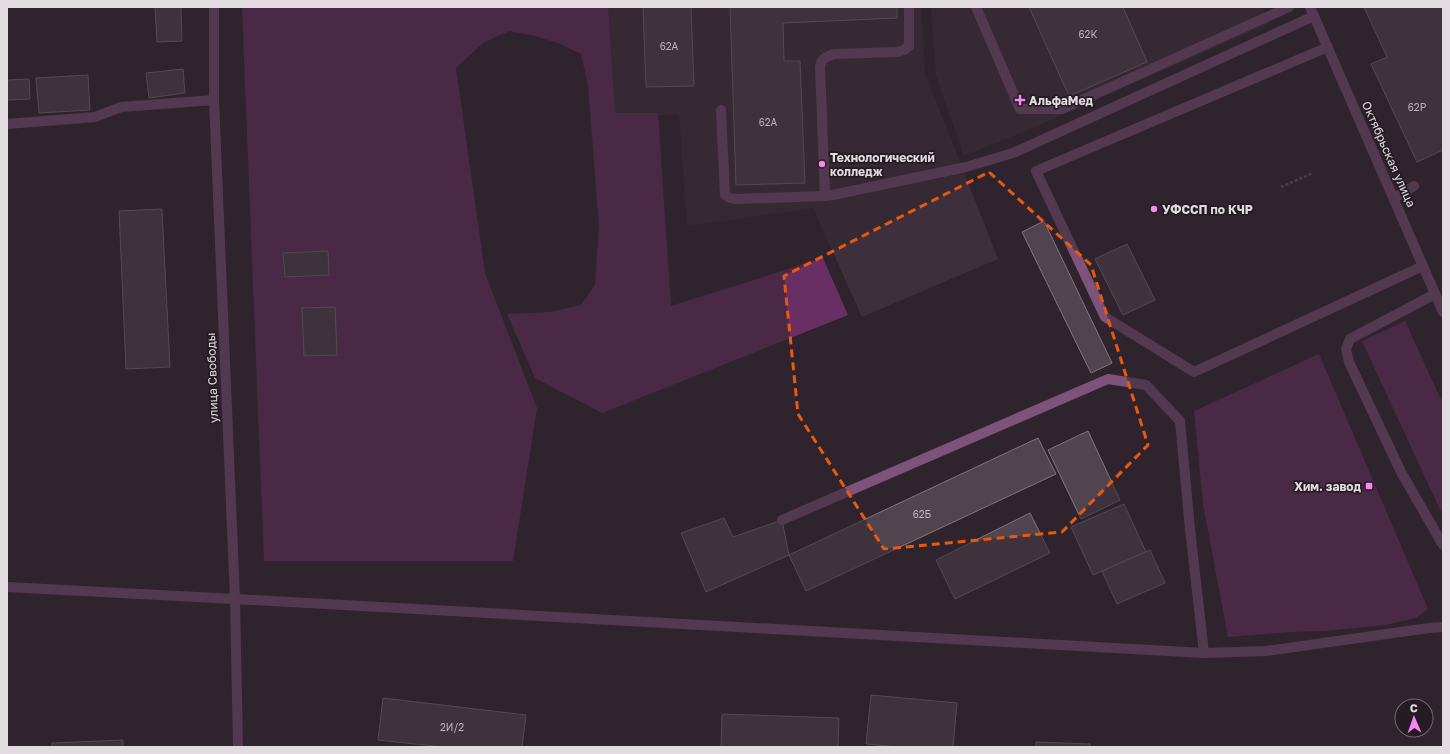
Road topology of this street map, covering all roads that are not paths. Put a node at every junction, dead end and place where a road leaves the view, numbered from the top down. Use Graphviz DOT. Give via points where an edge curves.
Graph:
graph roads {
  1 [pos="214,7"];
  2 [pos="909,7"];
  3 [pos="976,7"];
  4 [pos="1289,7"];
  5 [pos="1312,12"];
  6 [pos="1328,47"];
  7 [pos="214,100"];
  8 [pos="721,110"];
  9 [pos="7,124"];
  10 [pos="1414,186"];
  11 [pos="825,196"];
  12 [pos="1394,198"];
  13 [pos="1423,266"];
  14 [pos="1436,294"];
  15 [pos="1443,312"];
  16 [pos="782,520"];
  17 [pos="1443,545"];
  18 [pos="7,587"];
  19 [pos="235,599"];
  20 [pos="1443,622"];
  21 [pos="1443,627"];
  22 [pos="1429,628"];
  23 [pos="1204,653"];
  24 [pos="238,747"];
  1 -- 7 [label="street, улица Свободы"];
  2 -- 11 [label="street" via="910,38 909,46 904,50 834,54 825,57 821,62"];
  3 -- 4 [label="street" via="1020,109 1062,109"];
  5 -- 6 [label="street, Октябрьская улица"];
  5 -- 11 [label="street" via="1013,153 966,167"];
  6 -- 12 [label="street, Октябрьская улица"];
  6 -- 13 [label="street" via="1036,171 1105,317 1194,372"];
  7 -- 9 [label="street" via="121,107 95,117"];
  7 -- 19 [label="street, улица Свободы"];
  8 -- 11 [label="street" via="725,195 736,199"];
  10 -- 12 [label="street"];
  12 -- 13 [label="street, Октябрьская улица"];
  13 -- 14 [label="street, Октябрьская улица"];
  14 -- 15 [label="street, Октябрьская улица"];
  14 -- 17 [label="street" via="1350,339 1346,350 1349,362 1401,472"];
  16 -- 23 [label="street" via="1108,378 1146,385 1180,421"];
  18 -- 19 [label="street"];
  19 -- 23 [label="street"];
  19 -- 24 [label="street, улица Свободы"];
  20 -- 22 [label="street"];
  21 -- 22 [label="street"];
  22 -- 23 [label="street" via="1266,651"];
}
